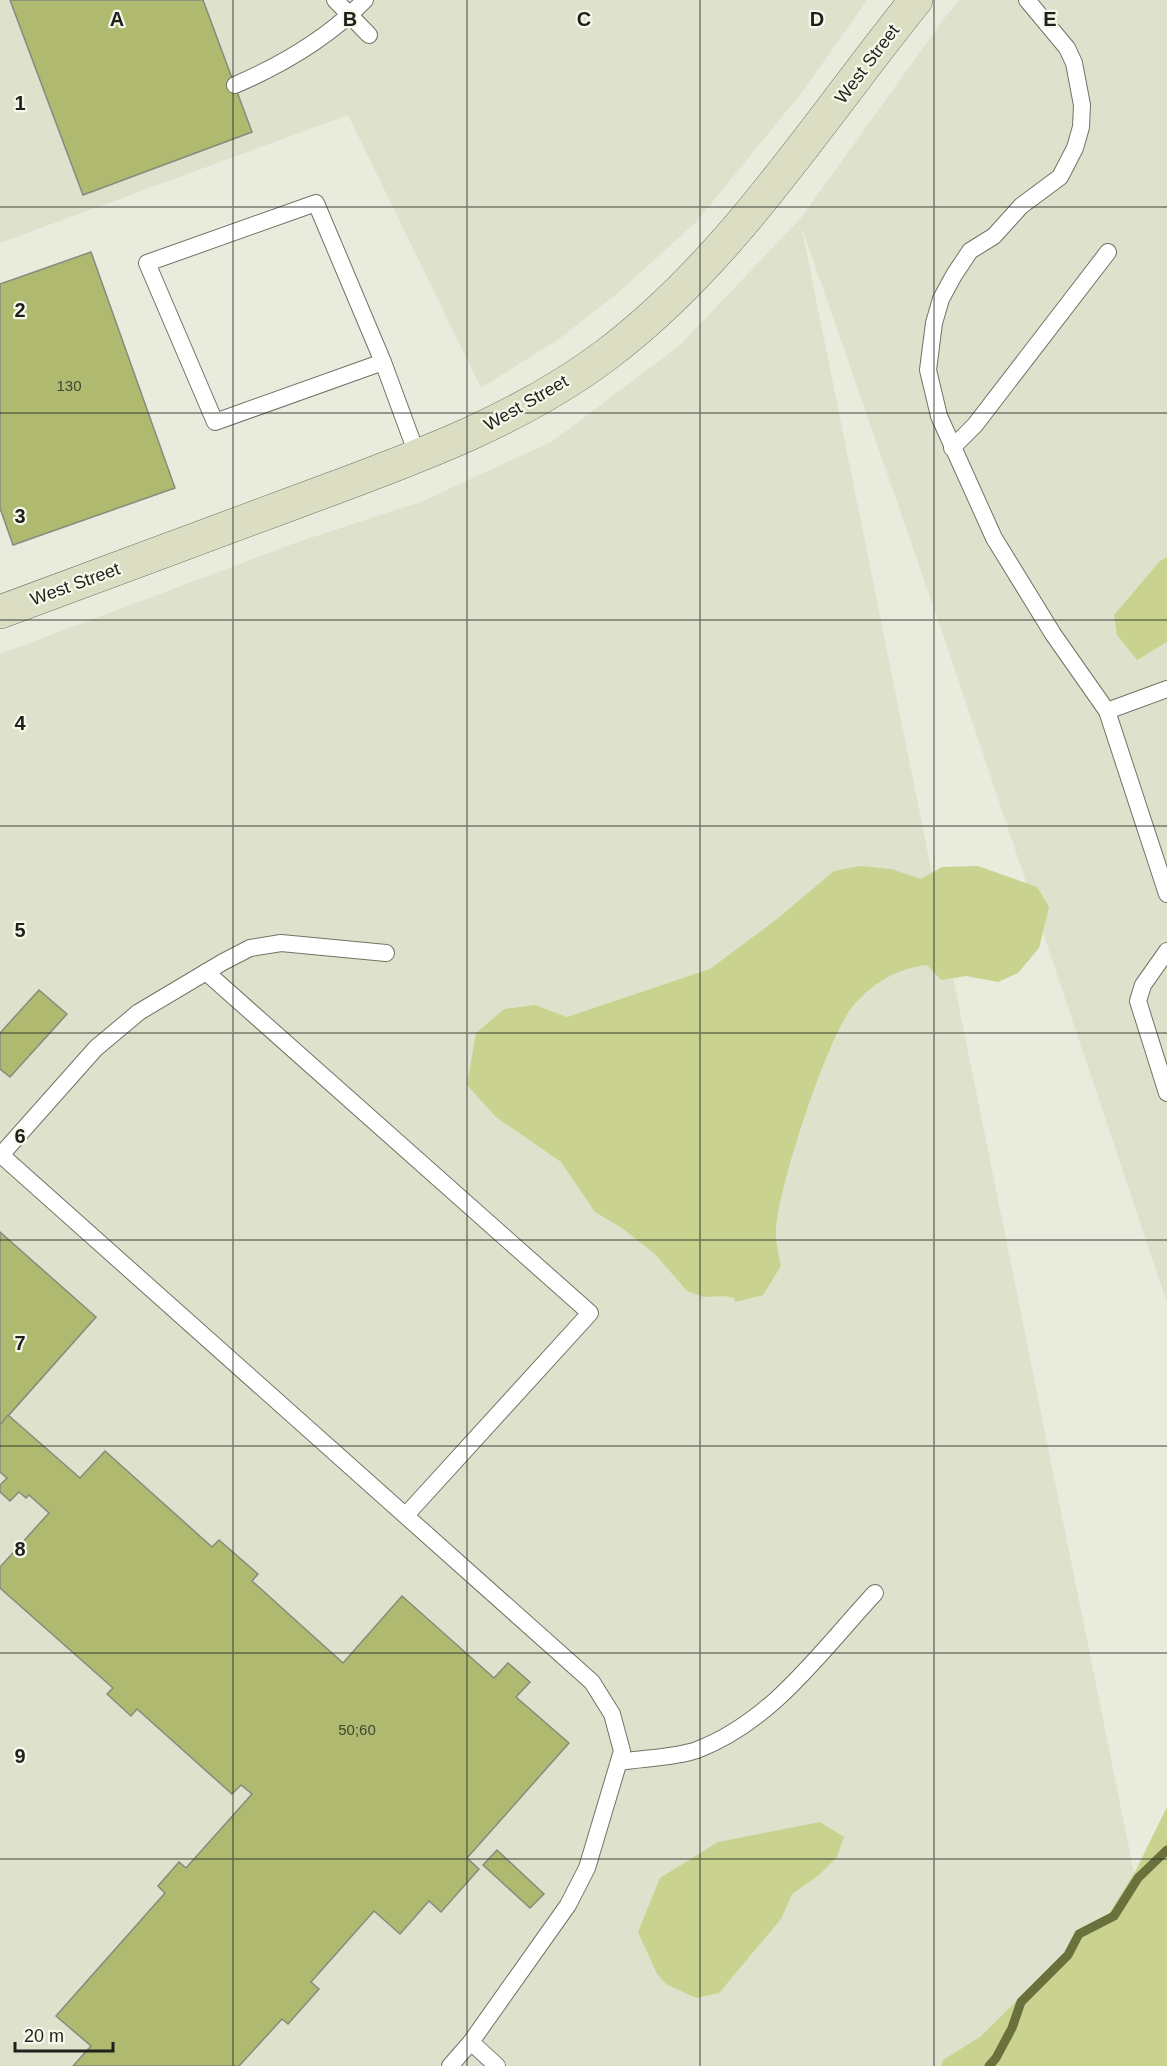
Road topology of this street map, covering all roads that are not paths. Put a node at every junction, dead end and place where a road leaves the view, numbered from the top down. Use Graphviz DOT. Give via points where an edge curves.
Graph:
graph roads {
  1 [pos="335,0"];
  2 [pos="365,0"];
  3 [pos="916,0"];
  4 [pos="1027,0"];
  5 [pos="350,16"];
  6 [pos="369,36"];
  7 [pos="235,85"];
  8 [pos="1108,252"];
  9 [pos="383,362"];
  10 [pos="952,448"];
  11 [pos="418,457"];
  12 [pos="0,612"];
  13 [pos="1167,689"];
  14 [pos="1107,711"];
  15 [pos="1167,894"];
  16 [pos="1167,951"];
  17 [pos="386,953"];
  18 [pos="206,972"];
  19 [pos="1167,1093"];
  20 [pos="1,1154"];
  21 [pos="406,1515"];
  22 [pos="875,1593"];
  23 [pos="619,1762"];
  24 [pos="471,2042"];
  25 [pos="450,2066"];
  26 [pos="497,2066"];
  1 -- 5 [label="lane"];
  2 -- 5 [label="lane"];
  3 -- 11 [label="street, West Street" via="742,222 671,299 606,355 520,410"];
  4 -- 10 [label="lane" via="1067,48 1074,63 1081,93 1081,127 1069,165 1060,177 1021,206 994,236 970,251 941,299 928,370 939,417"];
  5 -- 6 [label="lane"];
  5 -- 7 [label="lane" via="291,58"];
  8 -- 10 [label="lane" via="975,425"];
  9 -- 9 [label="lane" via="215,422 147,263 316,203"];
  9 -- 11 [label="lane"];
  10 -- 14 [label="lane" via="994,538 1053,634"];
  11 -- 12 [label="street, West Street"];
  13 -- 14 [label="lane"];
  14 -- 15 [label="lane"];
  16 -- 19 [label="lane" via="1143,985 1138,1001"];
  17 -- 18 [label="lane" via="281,943 250,948"];
  18 -- 20 [label="lane" via="140,1012 96,1048"];
  18 -- 21 [label="lane" via="590,1313"];
  20 -- 21 [label="lane"];
  21 -- 23 [label="lane" via="592,1682 612,1714 622,1751"];
  22 -- 23 [label="lane" via="772,1706 744,1728 695,1751"];
  23 -- 24 [label="lane" via="587,1868 568,1905"];
  24 -- 25 [label="lane"];
  24 -- 26 [label="lane"];
}
